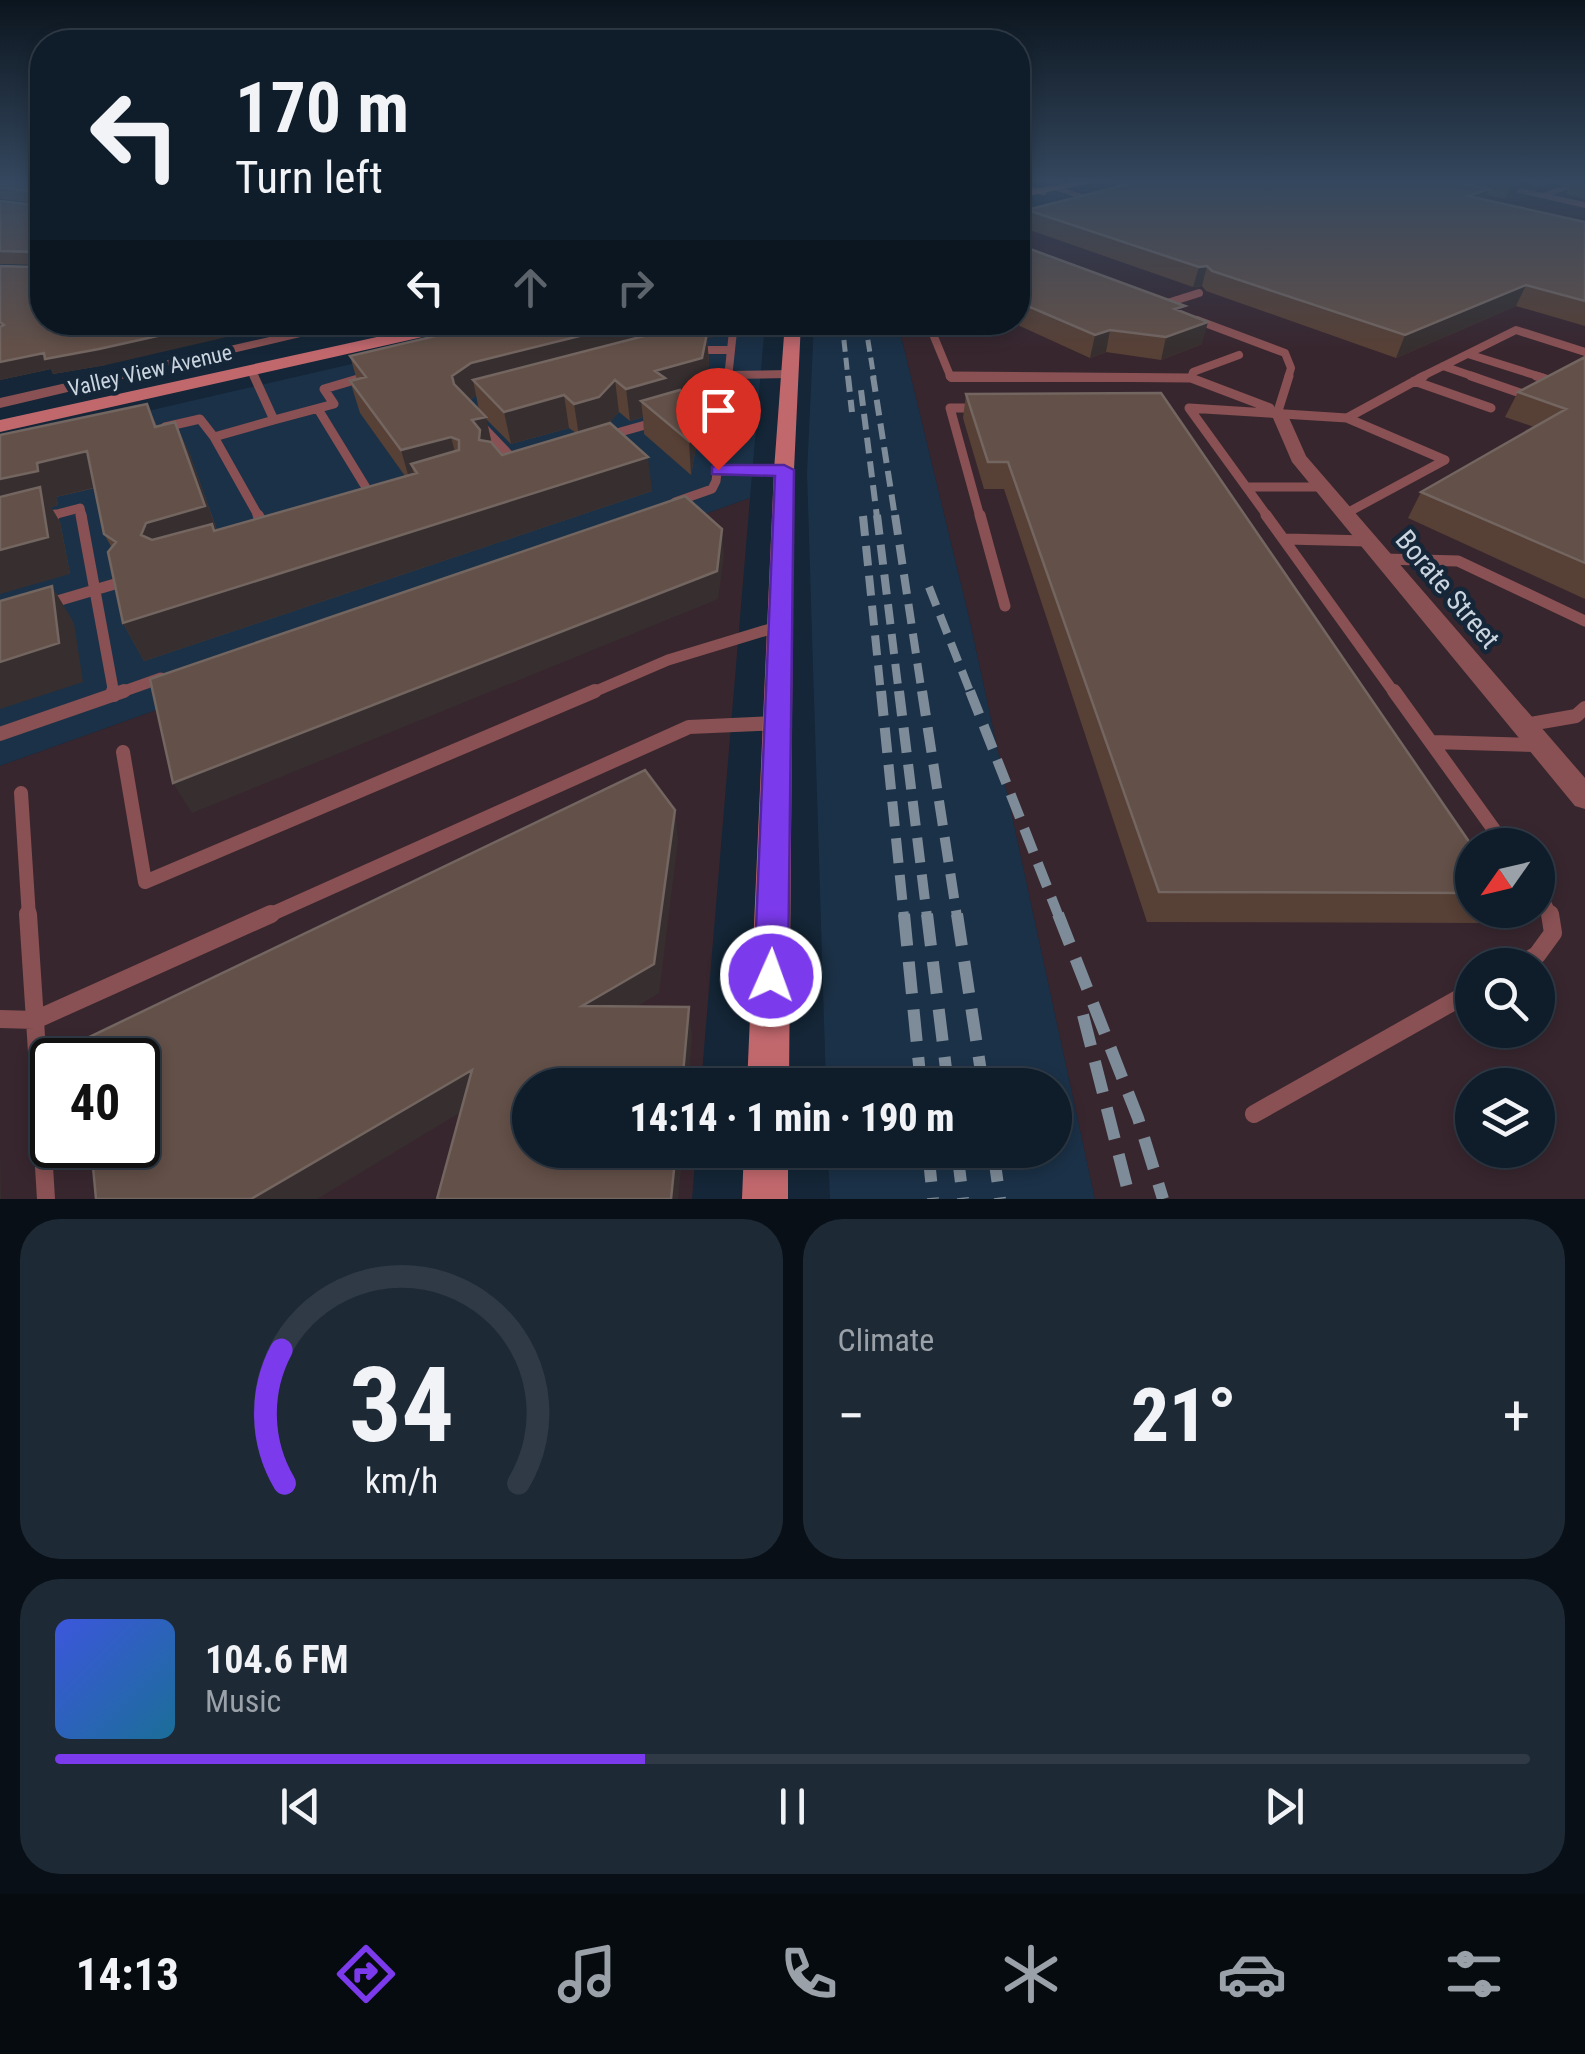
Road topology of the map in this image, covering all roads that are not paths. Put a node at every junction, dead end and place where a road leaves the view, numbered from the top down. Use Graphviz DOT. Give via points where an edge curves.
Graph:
graph roads {
  1 [pos="1200,293"];
  2 [pos="1140,299"];
  3 [pos="1158,306"];
  4 [pos="1176,312"];
  5 [pos="1194,319"];
  6 [pos="299,335"];
  7 [pos="401,335"];
  8 [pos="733,335"];
  9 [pos="792,335"];
  10 [pos="933,335"];
  11 [pos="687,350"];
  12 [pos="731,350"];
  13 [pos="1585,352"];
  14 [pos="1468,354"];
  15 [pos="1239,355"];
  16 [pos="1443,366"];
  17 [pos="250,370"];
  18 [pos="388,371"];
  19 [pos="790,374"];
  20 [pos="728,375"];
  21 [pos="1191,378"];
  22 [pos="1549,380"];
  23 [pos="1414,381"];
  24 [pos="1523,394"];
  25 [pos="0,403"];
  26 [pos="725,406"];
  27 [pos="1175,407"];
  28 [pos="990,408"];
  29 [pos="1190,408"];
  30 [pos="1492,408"];
  31 [pos="318,409"];
  32 [pos="1278,411"];
  33 [pos="1347,418"];
  34 [pos="274,420"];
  35 [pos="480,424"];
  36 [pos="0,426"];
  37 [pos="146,432"];
  38 [pos="214,437"];
  39 [pos="587,442"];
  40 [pos="534,458"];
  41 [pos="517,463"];
  42 [pos="505,466"];
  43 [pos="718,470"];
  44 [pos="784,470"];
  45 [pos="1322,487"];
  46 [pos="1247,488"];
  47 [pos="392,498"];
  48 [pos="376,503"];
  49 [pos="358,508"];
  50 [pos="655,509"];
  51 [pos="1346,514"];
  52 [pos="32,521"];
  53 [pos="1286,539"];
  54 [pos="254,542"];
  55 [pos="1376,550"];
  56 [pos="126,580"];
  57 [pos="95,590"];
  58 [pos="1005,606"];
  59 [pos="38,607"];
  60 [pos="1585,621"];
  61 [pos="780,626"];
  62 [pos="170,675"];
  63 [pos="114,694"];
  64 [pos="1585,708"];
  65 [pos="778,723"];
  66 [pos="1524,725"];
  67 [pos="0,734"];
  68 [pos="1433,742"];
  69 [pos="1540,745"];
  70 [pos="124,752"];
  71 [pos="21,793"];
  72 [pos="1585,798"];
  73 [pos="1493,828"];
  74 [pos="1455,1001"];
  75 [pos="0,1019"];
  76 [pos="35,1020"];
  77 [pos="768,1068"];
  78 [pos="1254,1114"];
  79 [pos="765,1168"];
  80 [pos="46,1199"];
  81 [pos="764,1199"];
  1 -- 3 [label="lane"];
  2 -- 3 [label="lane"];
  3 -- 4 [label="lane"];
  5 -- 32 [label="lane" via="1285,354 1291,368"];
  6 -- 25 [label="street, Valley View Avenue"];
  7 -- 17 [label="street, Valley View Avenue"];
  8 -- 12 [label="lane"];
  9 -- 19 [label="street"];
  10 -- 21 [label="lane" via="951,378"];
  11 -- 12 [label="lane"];
  12 -- 20 [label="lane"];
  13 -- 14 [label="lane" via="1516,330"];
  14 -- 16 [label="lane"];
  14 -- 22 [label="lane"];
  15 -- 21 [label="lane"];
  16 -- 23 [label="lane"];
  16 -- 24 [label="lane"];
  17 -- 34 [label="lane"];
  17 -- 36 [label="street, Valley View Avenue"];
  18 -- 31 [label="lane" via="332,384 324,389 334,404"];
  19 -- 20 [label="lane"];
  19 -- 44 [label="street"];
  20 -- 26 [label="lane"];
  21 -- 32 [label="lane"];
  23 -- 30 [label="lane"];
  23 -- 33 [label="lane"];
  26 -- 39 [label="lane"];
  26 -- 43 [label="lane"];
  27 -- 29 [label="lane"];
  28 -- 58 [label="lane" via="950,408"];
  29 -- 32 [label="lane"];
  29 -- 46 [label="lane"];
  31 -- 34 [label="lane"];
  31 -- 48 [label="lane"];
  32 -- 33 [label="lane"];
  32 -- 45 [label="street, Borate Street" via="1298,458"];
  33 -- 51 [label="lane" via="1445,460"];
  34 -- 38 [label="lane"];
  35 -- 41 [label="lane"];
  37 -- 38 [label="lane" via="200,419"];
  38 -- 54 [label="lane" via="271,537"];
  40 -- 41 [label="lane"];
  41 -- 42 [label="lane"];
  43 -- 44 [label="lane"];
  43 -- 50 [label="lane" via="712,489"];
  44 -- 61 [label="street"];
  45 -- 46 [label="lane"];
  45 -- 51 [label="street, Borate Street"];
  46 -- 53 [label="lane"];
  47 -- 48 [label="lane"];
  48 -- 49 [label="lane"];
  51 -- 55 [label="street, Borate Street"];
  52 -- 57 [label="lane" via="80,508"];
  53 -- 55 [label="lane"];
  53 -- 68 [label="lane"];
  55 -- 60 [label="lane" via="1458,561"];
  55 -- 66 [label="street, Borate Street"];
  56 -- 57 [label="lane"];
  57 -- 59 [label="lane"];
  57 -- 63 [label="lane"];
  61 -- 65 [label="street"];
  61 -- 70 [label="lane" via="668,660 145,882"];
  62 -- 63 [label="lane"];
  63 -- 67 [label="lane"];
  64 -- 66 [label="lane" via="1576,716"];
  65 -- 76 [label="lane" via="690,728"];
  65 -- 77 [label="street"];
  66 -- 69 [label="street, Borate Street"];
  68 -- 69 [label="lane"];
  68 -- 73 [label="lane"];
  69 -- 72 [label="street, Borate Street"];
  71 -- 76 [label="lane"];
  74 -- 78 [label="lane"];
  75 -- 76 [label="lane"];
  76 -- 80 [label="lane"];
  79 -- 81 [label="street"];
}
